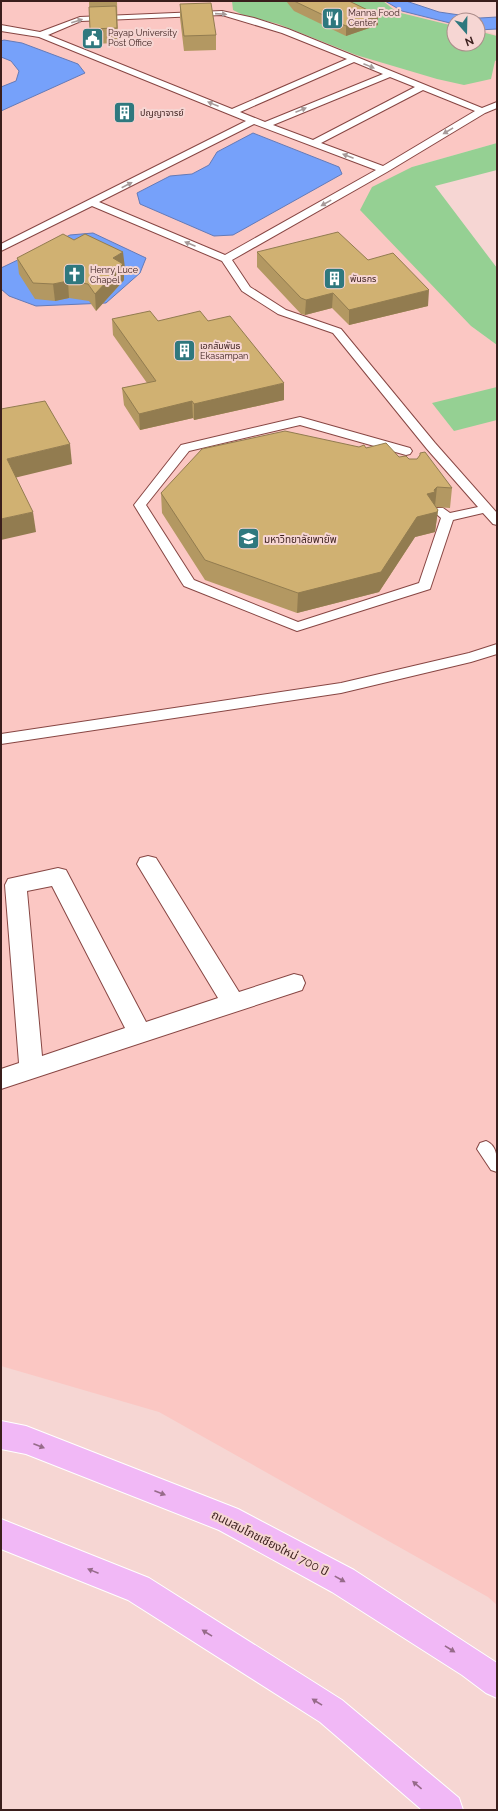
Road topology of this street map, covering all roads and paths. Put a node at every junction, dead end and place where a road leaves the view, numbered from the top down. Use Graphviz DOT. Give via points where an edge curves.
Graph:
graph roads {
  1 [pos="1,28"];
  2 [pos="41,35"];
  3 [pos="354,59"];
  4 [pos="390,74"];
  5 [pos="422,87"];
  6 [pos="497,104"];
  7 [pos="482,111"];
  8 [pos="232,112"];
  9 [pos="254,121"];
  10 [pos="265,125"];
  11 [pos="314,143"];
  12 [pos="384,170"];
  13 [pos="92,202"];
  14 [pos="1,248"];
  15 [pos="226,259"];
  16 [pos="431,446"];
  17 [pos="406,452"];
  18 [pos="404,464"];
  19 [pos="485,509"];
  20 [pos="497,521"];
  21 [pos="497,649"];
  22 [pos="1,739"];
  23 [pos="148,864"];
  24 [pos="294,983"];
  25 [pos="233,1002"];
  26 [pos="139,1032"];
  27 [pos="31,1069"];
  28 [pos="1,1079"];
  29 [pos="1,1435"];
  30 [pos="1,1534"];
  31 [pos="497,1682"];
  32 [pos="447,1810"];
  1 -- 2 [label="lane"];
  2 -- 3 [label="lane, one-way" via="80,19 222,14 279,29"];
  8 -- 2 [label="lane, one-way"];
  3 -- 4 [label="lane, one-way"];
  3 -- 8 [label="lane"];
  4 -- 5 [label="lane"];
  10 -- 4 [label="lane, one-way"];
  5 -- 7 [label="lane"];
  5 -- 11 [label="lane"];
  6 -- 7 [label="lane"];
  7 -- 12 [label="lane, one-way"];
  8 -- 9 [label="lane"];
  9 -- 10 [label="lane"];
  13 -- 9 [label="lane, one-way"];
  10 -- 11 [label="lane"];
  12 -- 11 [label="lane, one-way"];
  12 -- 15 [label="lane, one-way"];
  13 -- 14 [label="lane"];
  15 -- 13 [label="lane, one-way"];
  15 -- 16 [label="lane" via="246,288 282,312 337,331"];
  16 -- 17 [label="lane"];
  16 -- 19 [label="lane"];
  17 -- 18 [label="lane" via="401,460"];
  17 -- 19 [label="lane" via="300,421 185,448 140,505 189,583 297,627 425,586 443,514"];
  19 -- 20 [label="lane"];
  21 -- 22 [label="lane" via="341,688"];
  23 -- 25 [label="street"];
  24 -- 25 [label="street"];
  25 -- 26 [label="street"];
  26 -- 27 [label="street"];
  26 -- 27 [label="street" via="58,876 16,885"];
  27 -- 28 [label="street"];
  29 -- 31 [label="main road, ถนนสมโภชเชียงใหม่ 700 ปี, one-way" via="26,1440 228,1519 342,1580"];
  32 -- 30 [label="main road, one-way" via="330,1711 138,1589"];
}
